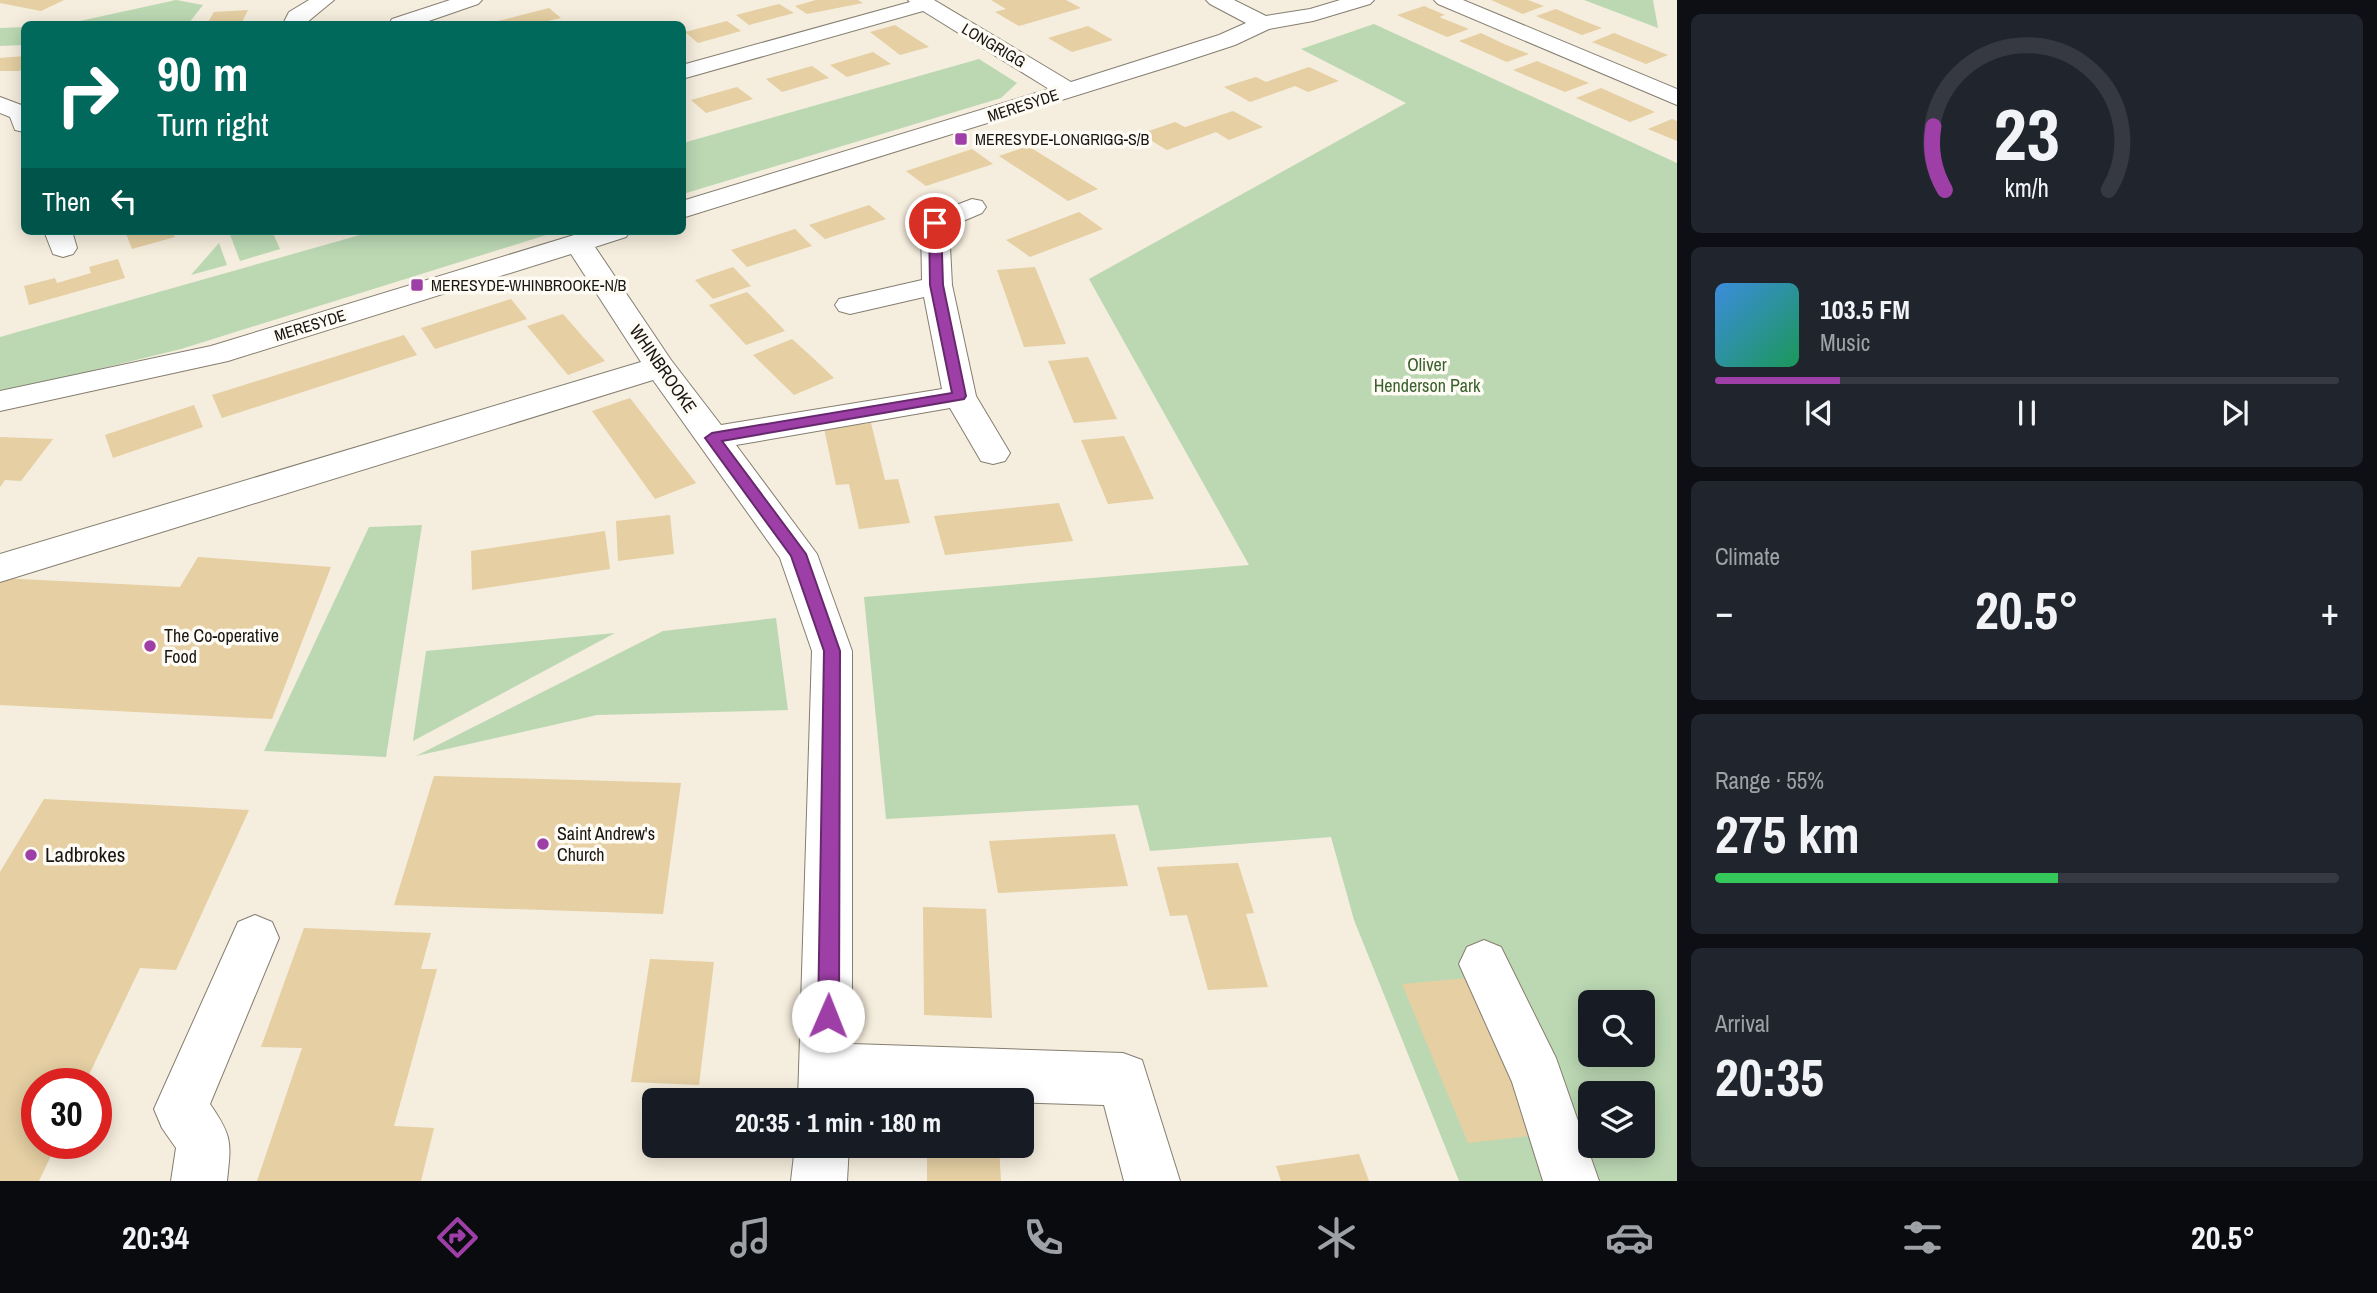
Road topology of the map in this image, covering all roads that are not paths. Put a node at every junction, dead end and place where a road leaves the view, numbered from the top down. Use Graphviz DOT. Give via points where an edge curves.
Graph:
graph roads {
  1 [pos="323,0"];
  2 [pos="1217,0"];
  3 [pos="1363,0"];
  4 [pos="1445,0"];
  5 [pos="459,1"];
  6 [pos="923,2"];
  7 [pos="295,21"];
  8 [pos="408,21"];
  9 [pos="1263,23"];
  10 [pos="686,71"];
  11 [pos="1068,90"];
  12 [pos="1677,98"];
  13 [pos="0,104"];
  14 [pos="21,113"];
  15 [pos="972,207"];
  16 [pos="686,209"];
  17 [pos="603,235"];
  18 [pos="578,243"];
  19 [pos="937,285"];
  20 [pos="850,305"];
  21 [pos="660,367"];
  22 [pos="960,396"];
  23 [pos="0,401"];
  24 [pos="712,438"];
  25 [pos="993,453"];
  26 [pos="0,568"];
  27 [pos="255,938"];
  28 [pos="1484,964"];
  29 [pos="826,1085"];
  30 [pos="821,1158"];
  31 [pos="199,1181"];
  32 [pos="819,1181"];
  33 [pos="1152,1181"];
  34 [pos="1571,1181"];
  1 -- 7 [label="street"];
  2 -- 9 [label="street"];
  3 -- 9 [label="street, MERESYDE"];
  4 -- 12 [label="street"];
  5 -- 8 [label="street"];
  6 -- 10 [label="street"];
  6 -- 11 [label="street, LONGRIGG"];
  9 -- 11 [label="street, MERESYDE" via="1227,40"];
  11 -- 16 [label="street, MERESYDE"];
  13 -- 14 [label="street"];
  15 -- 19 [label="street" via="935,223"];
  17 -- 18 [label="street, MERESYDE"];
  18 -- 21 [label="street, WHINBROOKE"];
  18 -- 23 [label="street, MERESYDE" via="217,354"];
  19 -- 20 [label="street"];
  19 -- 22 [label="street"];
  21 -- 24 [label="street, WHINBROOKE"];
  21 -- 26 [label="street"];
  22 -- 24 [label="street"];
  22 -- 25 [label="street"];
  24 -- 29 [label="street, WHINBROOKE" via="798,554 832,651"];
  27 -- 31 [label="street" via="181,1109 204,1142"];
  28 -- 34 [label="street" via="1537,1077"];
  29 -- 33 [label="street" via="1123,1079"];
  30 -- 32 [label="street"];
}
